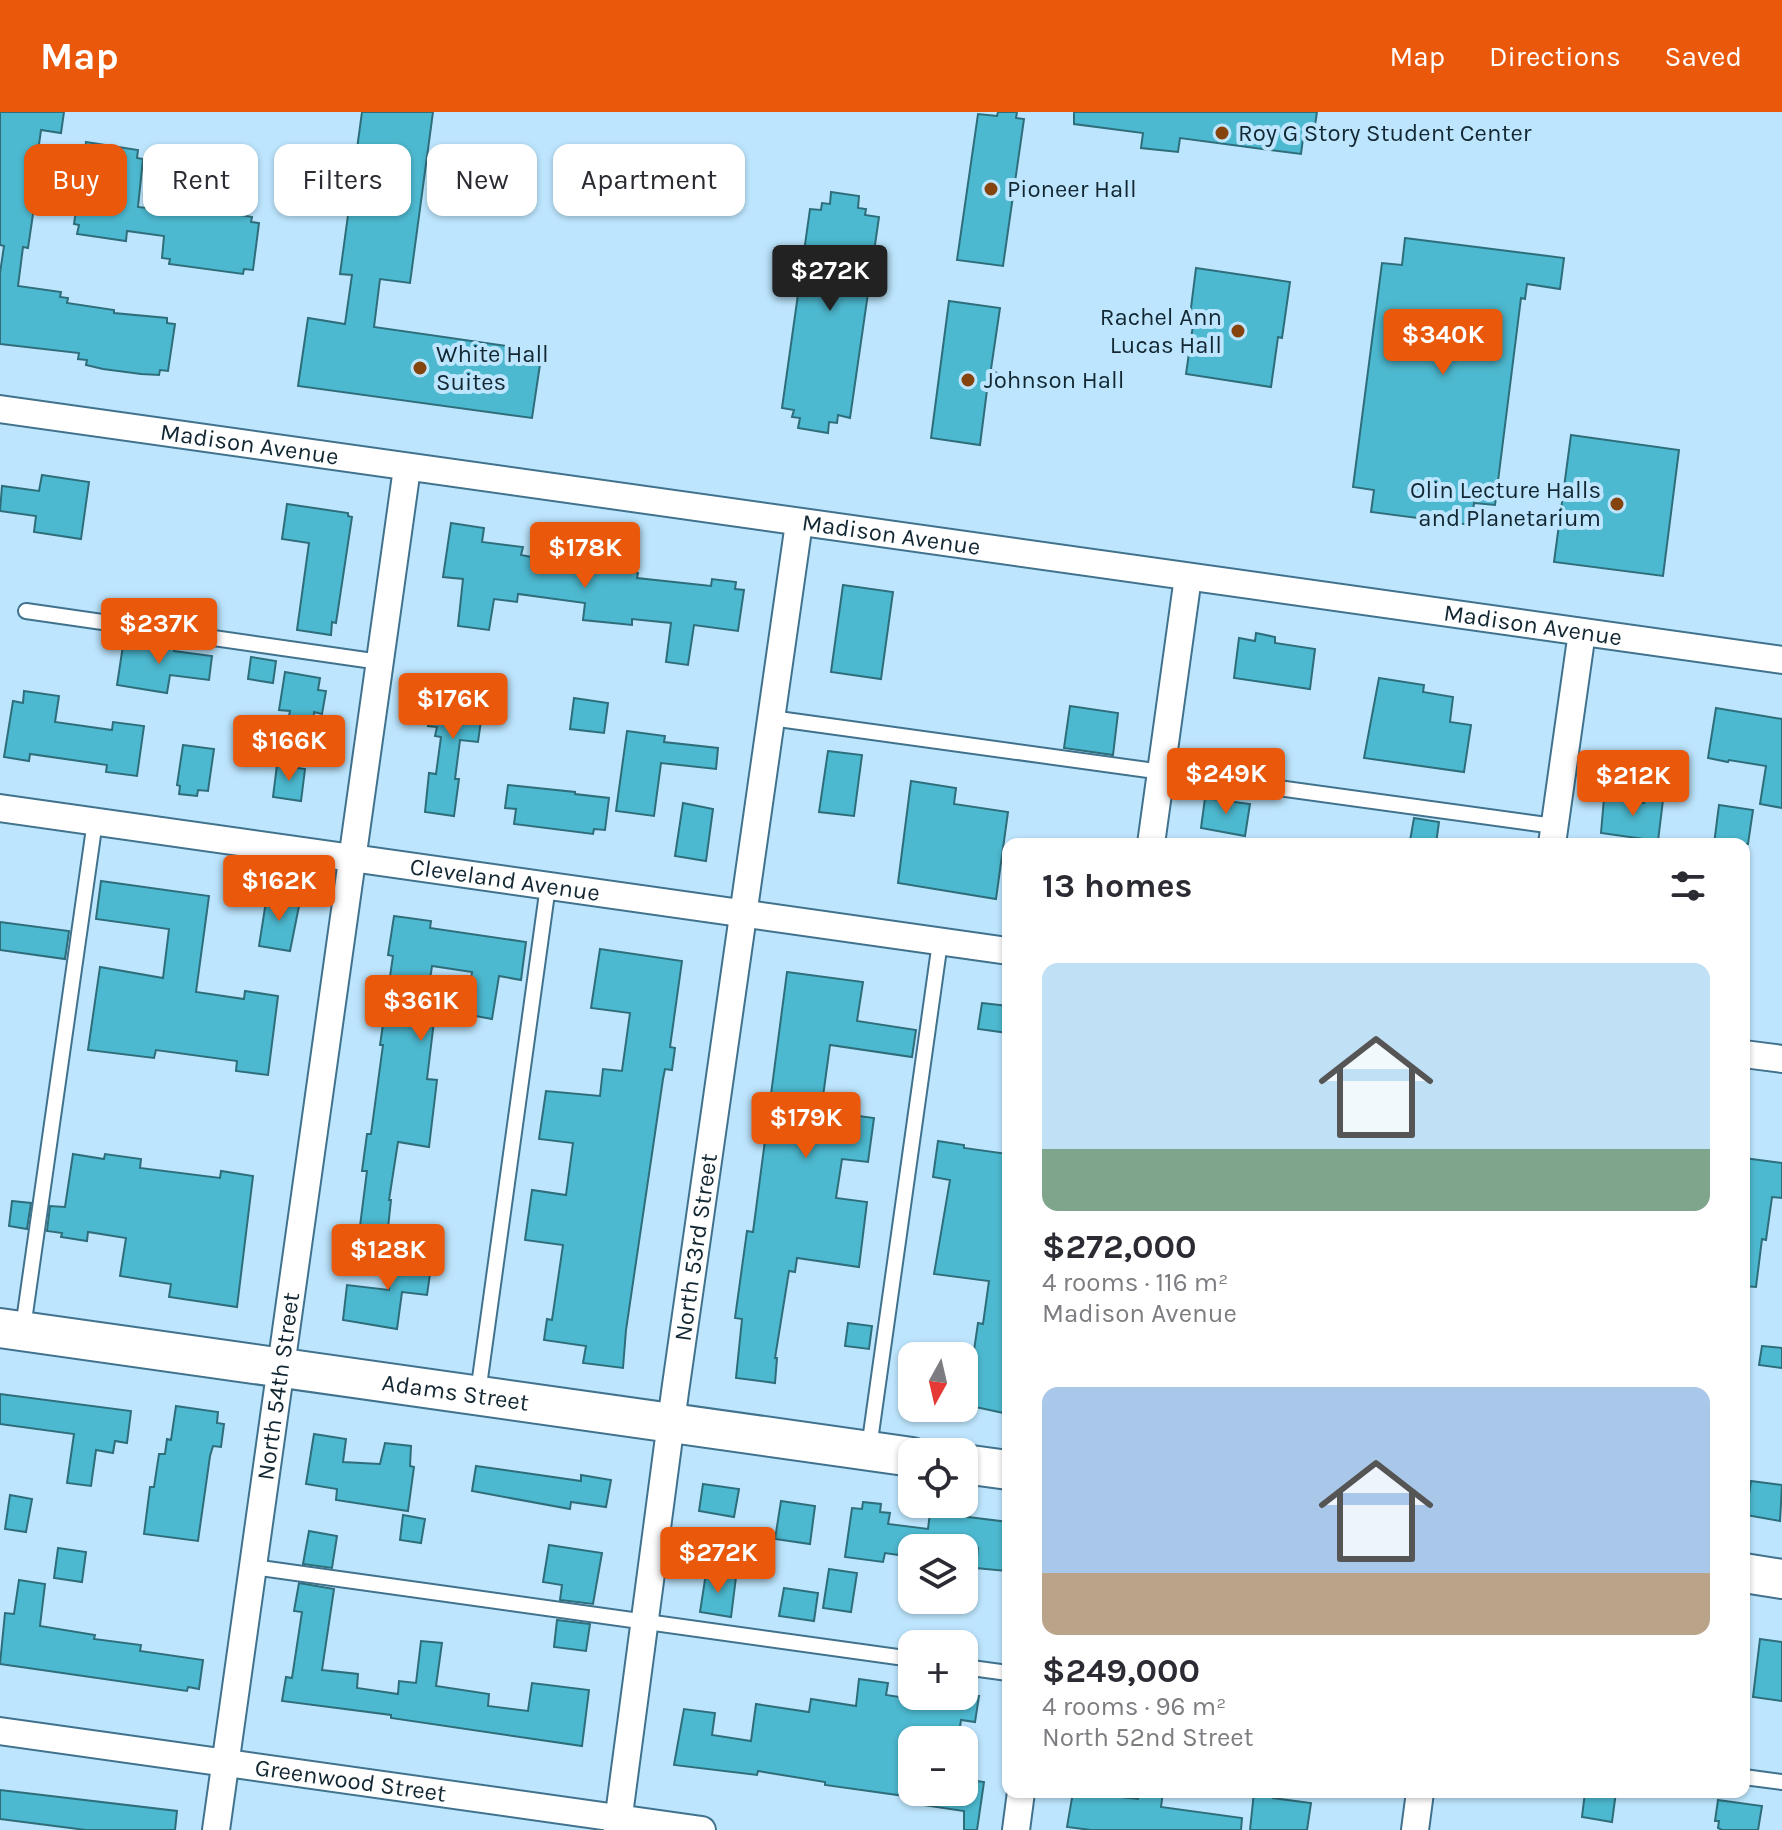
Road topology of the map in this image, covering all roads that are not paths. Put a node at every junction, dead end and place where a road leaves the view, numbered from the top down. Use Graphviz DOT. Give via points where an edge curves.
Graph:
graph roads {
  1 [pos="0,409"];
  2 [pos="407,468"];
  3 [pos="799,523"];
  4 [pos="1188,577"];
  5 [pos="26,611"];
  6 [pos="1582,632"];
  7 [pos="1782,660"];
  8 [pos="380,662"];
  9 [pos="771,718"];
  10 [pos="1162,772"];
  11 [pos="0,808"];
  12 [pos="95,821"];
  13 [pos="1553,835"];
  14 [pos="1152,838"];
  15 [pos="351,858"];
  16 [pos="548,886"];
  17 [pos="743,913"];
  18 [pos="940,942"];
  19 [pos="1002,950"];
  20 [pos="1750,1055"];
  21 [pos="1782,1059"];
  22 [pos="11,1330"];
  23 [pos="280,1368"];
  24 [pos="478,1395"];
  25 [pos="671,1423"];
  26 [pos="868,1451"];
  27 [pos="898,1455"];
  28 [pos="978,1466"];
  29 [pos="1002,1469"];
  30 [pos="253,1567"];
  31 [pos="1750,1574"];
  32 [pos="1782,1579"];
  33 [pos="646,1622"];
  34 [pos="898,1657"];
  35 [pos="978,1669"];
  36 [pos="1002,1672"];
  37 [pos="0,1731"];
  38 [pos="226,1763"];
  39 [pos="1750,1778"];
  40 [pos="1782,1782"];
  41 [pos="1020,1798"];
  42 [pos="1419,1798"];
  43 [pos="618,1824"];
  44 [pos="216,1830"];
  45 [pos="702,1830"];
  46 [pos="1016,1830"];
  47 [pos="1415,1830"];
  1 -- 2 [label="street, Madison Avenue"];
  2 -- 3 [label="street, Madison Avenue"];
  2 -- 8 [label="street, North 54th Street"];
  3 -- 4 [label="street, Madison Avenue"];
  3 -- 9 [label="street, North 53rd Street"];
  4 -- 6 [label="street, Madison Avenue"];
  4 -- 10 [label="street"];
  5 -- 8 [label="lane"];
  6 -- 7 [label="street, Madison Avenue"];
  6 -- 13 [label="street"];
  8 -- 15 [label="street, North 54th Street"];
  9 -- 10 [label="lane"];
  9 -- 17 [label="street, North 53rd Street"];
  10 -- 13 [label="lane"];
  10 -- 14 [label="street"];
  11 -- 12 [label="street, Cleveland Avenue"];
  12 -- 15 [label="street, Cleveland Avenue"];
  12 -- 22 [label="lane"];
  15 -- 16 [label="street, Cleveland Avenue"];
  15 -- 23 [label="street, North 54th Street"];
  16 -- 17 [label="street, Cleveland Avenue"];
  16 -- 24 [label="lane"];
  17 -- 18 [label="street, Cleveland Avenue"];
  17 -- 25 [label="street, North 53rd Street"];
  18 -- 19 [label="street, Cleveland Avenue"];
  18 -- 26 [label="lane"];
  20 -- 21 [label="street"];
  22 -- 23 [label="main road, Adams Street"];
  23 -- 24 [label="main road, Adams Street"];
  23 -- 30 [label="street, North 54th Street"];
  24 -- 25 [label="main road, Adams Street"];
  25 -- 26 [label="main road, Adams Street"];
  25 -- 33 [label="street, North 53rd Street"];
  26 -- 27 [label="main road, Adams Street"];
  28 -- 29 [label="main road"];
  30 -- 33 [label="lane"];
  30 -- 38 [label="street, North 54th Street"];
  31 -- 32 [label="main road"];
  33 -- 34 [label="lane"];
  33 -- 43 [label="street, North 53rd Street"];
  35 -- 36 [label="lane"];
  37 -- 38 [label="street, Greenwood Street"];
  38 -- 43 [label="street, Greenwood Street"];
  38 -- 44 [label="street, North 54th Street"];
  39 -- 40 [label="lane"];
  41 -- 46 [label="street"];
  42 -- 47 [label="street"];
  43 -- 45 [label="street, Greenwood Street"];
}
